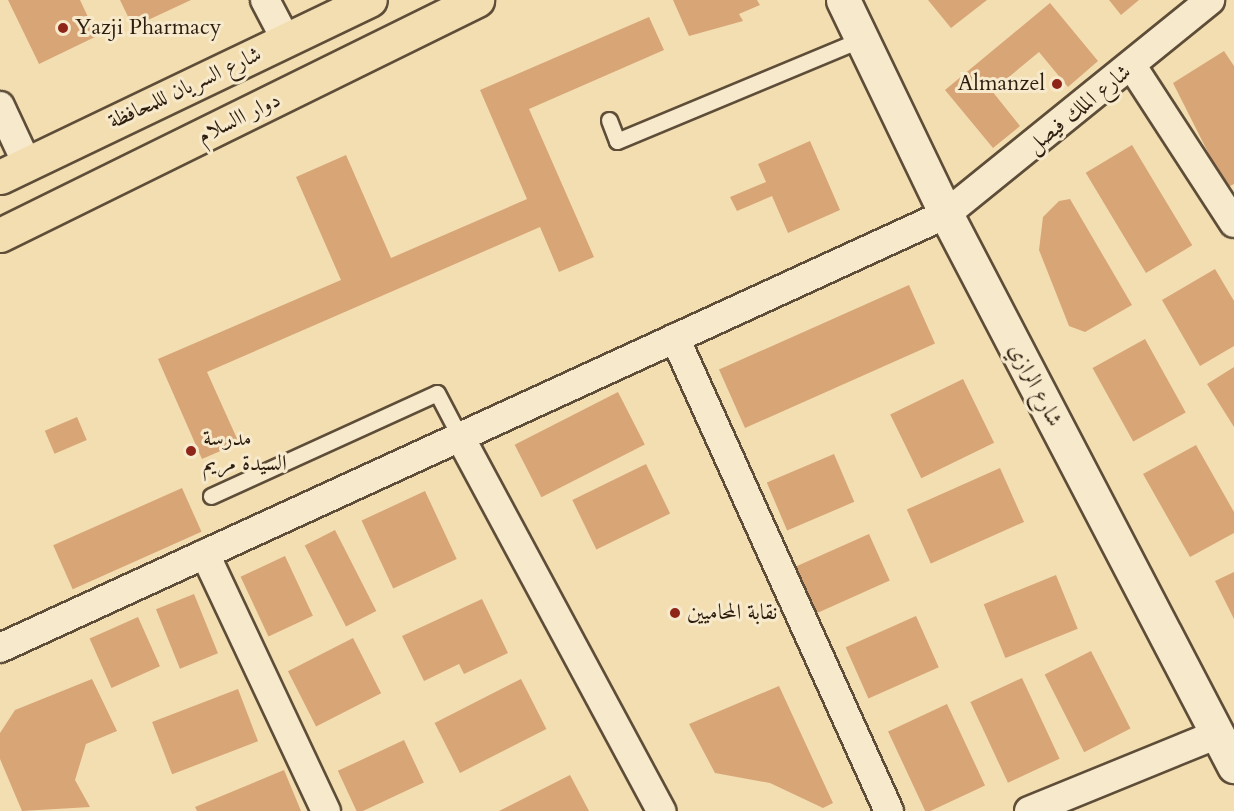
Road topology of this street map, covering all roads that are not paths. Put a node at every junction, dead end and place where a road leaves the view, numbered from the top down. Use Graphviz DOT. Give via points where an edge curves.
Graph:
graph roads {
  1 [pos="265,0"];
  2 [pos="370,0"];
  3 [pos="477,0"];
  4 [pos="843,0"];
  5 [pos="1210,0"];
  6 [pos="862,39"];
  7 [pos="285,40"];
  8 [pos="1132,66"];
  9 [pos="0,106"];
  10 [pos="609,120"];
  11 [pos="14,171"];
  12 [pos="946,214"];
  13 [pos="1234,223"];
  14 [pos="0,235"];
  15 [pos="675,338"];
  16 [pos="460,437"];
  17 [pos="211,496"];
  18 [pos="206,554"];
  19 [pos="0,648"];
  20 [pos="1218,734"];
  21 [pos="1234,766"];
  22 [pos="326,811"];
  23 [pos="661,811"];
  24 [pos="889,811"];
  25 [pos="1029,811"];
  1 -- 7 [label="street"];
  2 -- 7 [label="main road, شارع السريان لللمحافظة"];
  3 -- 14 [label="main road, دوار االسلام"];
  4 -- 6 [label="main road, شارع الرازي"];
  5 -- 8 [label="street, شارع الملك فيصل"];
  6 -- 10 [label="lane" via="617,141"];
  6 -- 12 [label="main road, شارع الرازي"];
  7 -- 11 [label="main road, شارع السريان لللمحافظة"];
  8 -- 12 [label="street, شارع الملك فيصل"];
  8 -- 13 [label="street"];
  9 -- 11 [label="street"];
  12 -- 15 [label="street, شارع الملك فيصل"];
  12 -- 20 [label="main road, شارع الرازي"];
  15 -- 16 [label="street, شارع الملك فيصل"];
  15 -- 24 [label="street"];
  16 -- 17 [label="lane" via="437,393"];
  16 -- 18 [label="street, شارع الملك فيصل"];
  16 -- 23 [label="street"];
  18 -- 19 [label="street, شارع الملك فيصل"];
  18 -- 22 [label="street"];
  20 -- 21 [label="main road, شارع الرازي"];
  20 -- 25 [label="street"];
}
